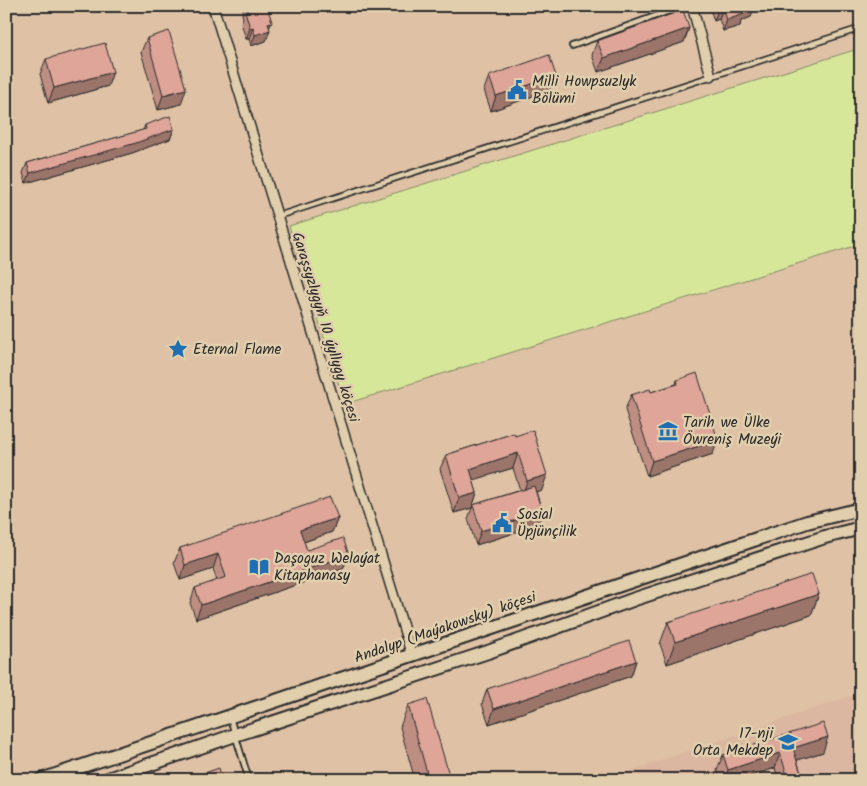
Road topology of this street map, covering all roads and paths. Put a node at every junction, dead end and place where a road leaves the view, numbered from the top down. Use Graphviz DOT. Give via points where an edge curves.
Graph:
graph roads {
  1 [pos="213,6"];
  2 [pos="683,6"];
  3 [pos="692,6"];
  4 [pos="861,28"];
  5 [pos="572,46"];
  6 [pos="711,76"];
  7 [pos="278,216"];
  8 [pos="861,509"];
  9 [pos="861,528"];
  10 [pos="412,656"];
  11 [pos="229,716"];
  12 [pos="235,735"];
  13 [pos="41,780"];
  14 [pos="105,780"];
  15 [pos="249,780"];
  1 -- 7 [label="street, Garaşsyzlygyň 10 ýyllygy köçesi"];
  2 -- 5 [label="lane"];
  3 -- 6 [label="street"];
  4 -- 6 [label="lane"];
  6 -- 7 [label="lane"];
  7 -- 10 [label="street, Garaşsyzlygyň 10 ýyllygy köçesi"];
  8 -- 10 [label="main road, Andalyp (Maýakowsky) köçesi" via="807,522"];
  9 -- 12 [label="main road" via="826,536 635,599 488,652"];
  10 -- 11 [label="main road, Andalyp (Maýakowsky) köçesi"];
  11 -- 12 [label="lane"];
  11 -- 13 [label="main road, Andalyp (Maýakowsky) köçesi"];
  12 -- 14 [label="main road"];
  12 -- 15 [label="lane"];
}
